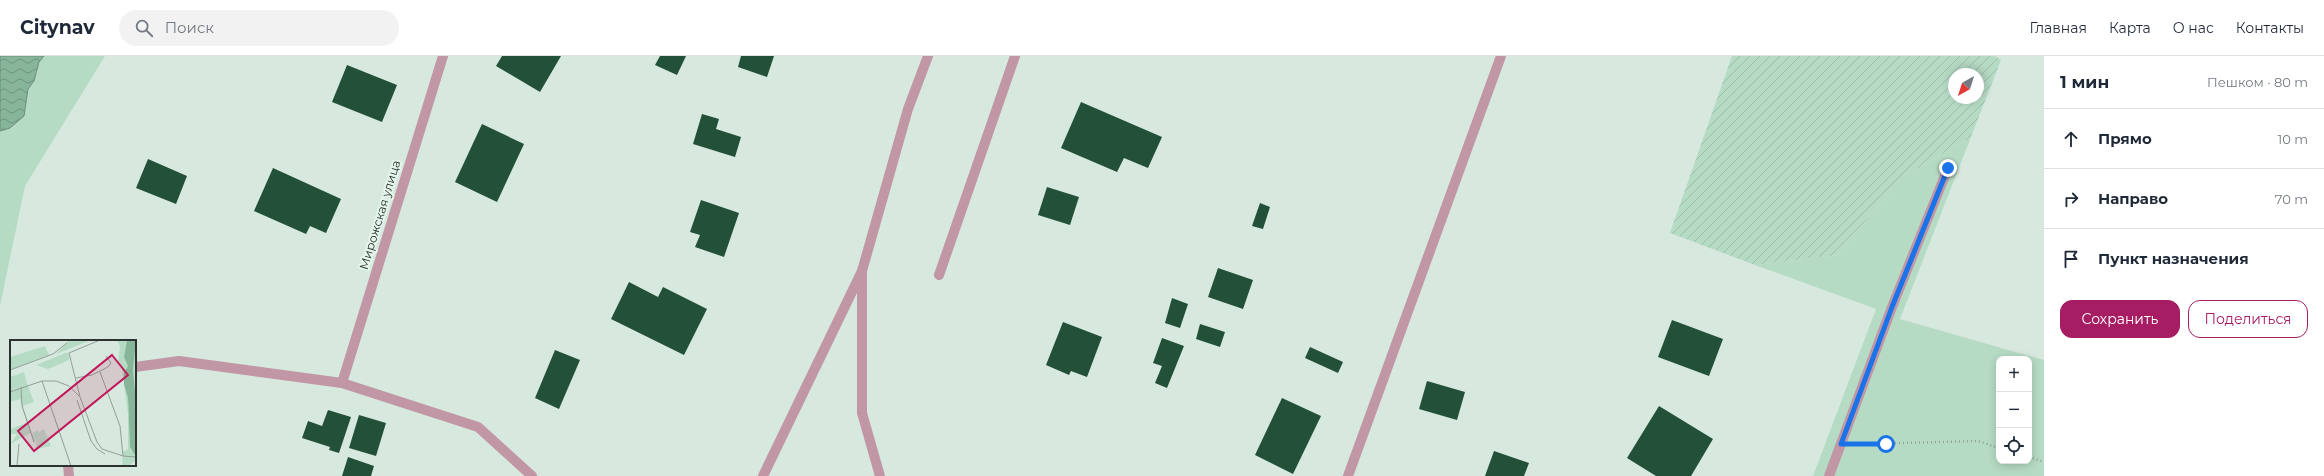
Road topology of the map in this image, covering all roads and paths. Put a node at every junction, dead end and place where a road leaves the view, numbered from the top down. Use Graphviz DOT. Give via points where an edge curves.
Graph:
graph roads {
  1 [pos="443,56"];
  2 [pos="928,56"];
  3 [pos="1015,56"];
  4 [pos="1501,56"];
  5 [pos="1948,168"];
  6 [pos="862,271"];
  7 [pos="939,275"];
  8 [pos="136,367"];
  9 [pos="342,383"];
  10 [pos="1841,444"];
  11 [pos="1996,447"];
  12 [pos="2032,458"];
  13 [pos="2044,462"];
  14 [pos="68,466"];
  15 [pos="69,476"];
  16 [pos="532,476"];
  17 [pos="763,476"];
  18 [pos="880,476"];
  19 [pos="1348,476"];
  20 [pos="1829,476"];
  1 -- 9 [label="street, Мирожская улица"];
  2 -- 6 [label="street" via="908,109"];
  3 -- 7 [label="street"];
  4 -- 19 [label="street"];
  5 -- 10 [label="street"];
  6 -- 17 [label="street"];
  6 -- 18 [label="street" via="862,413"];
  8 -- 9 [label="street" via="179,361"];
  9 -- 16 [label="street" via="478,427"];
  10 -- 11 [label="path" via="1978,441"];
  10 -- 20 [label="street"];
  12 -- 13 [label="path"];
  14 -- 15 [label="street"];
}
